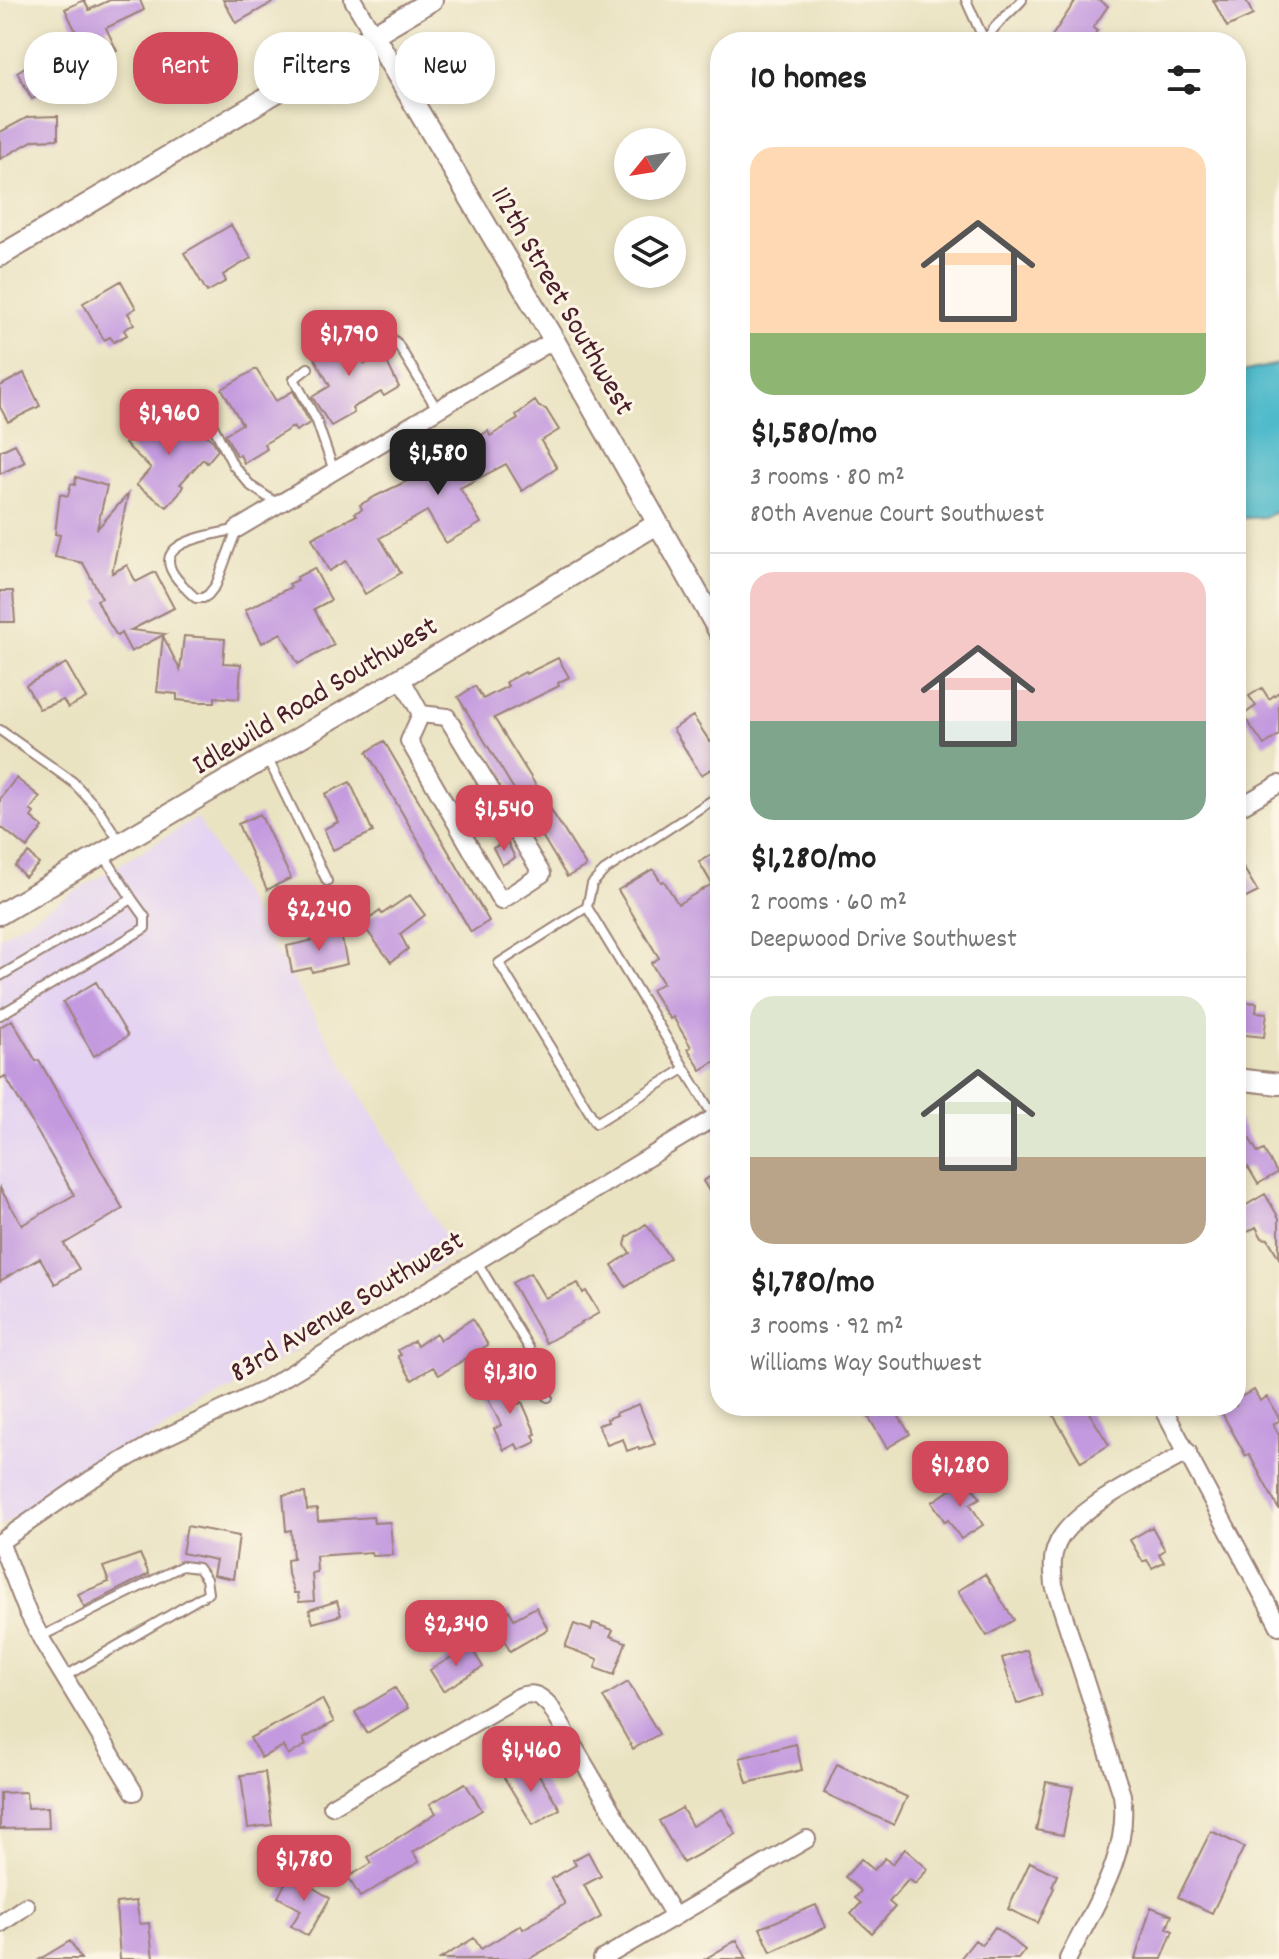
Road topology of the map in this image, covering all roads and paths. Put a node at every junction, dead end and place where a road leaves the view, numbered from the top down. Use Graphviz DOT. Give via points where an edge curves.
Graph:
graph roads {
  1 [pos="353,0"];
  2 [pos="432,0"];
  3 [pos="966,0"];
  4 [pos="1022,0"];
  5 [pos="372,32"];
  6 [pos="376,32"];
  7 [pos="980,32"];
  8 [pos="990,32"];
  9 [pos="379,44"];
  10 [pos="255,104"];
  11 [pos="0,256"];
  12 [pos="371,337"];
  13 [pos="554,340"];
  14 [pos="308,368"];
  15 [pos="437,410"];
  16 [pos="171,417"];
  17 [pos="334,471"];
  18 [pos="279,504"];
  19 [pos="657,524"];
  20 [pos="237,529"];
  21 [pos="710,616"];
  22 [pos="401,678"];
  23 [pos="421,714"];
  24 [pos="0,730"];
  25 [pos="267,757"];
  26 [pos="1279,784"];
  27 [pos="710,802"];
  28 [pos="1246,803"];
  29 [pos="111,848"];
  30 [pos="327,881"];
  31 [pos="132,899"];
  32 [pos="587,907"];
  33 [pos="0,914"];
  34 [pos="0,976"];
  35 [pos="0,1015"];
  36 [pos="684,1069"];
  37 [pos="1246,1080"];
  38 [pos="1279,1084"];
  39 [pos="710,1105"];
  40 [pos="710,1119"];
  41 [pos="476,1261"];
  42 [pos="548,1397"];
  43 [pos="1168,1416"];
  44 [pos="1188,1452"];
  45 [pos="0,1542"];
  46 [pos="1279,1626"];
  47 [pos="40,1637"];
  48 [pos="63,1677"];
  49 [pos="134,1792"];
  50 [pos="332,1806"];
  51 [pos="807,1839"];
  52 [pos="26,1906"];
  53 [pos="674,1916"];
  54 [pos="0,1924"];
  55 [pos="602,1959"];
  56 [pos="1068,1959"];
  1 -- 5 [label="street, 112th Street Southwest"];
  2 -- 6 [label="street"];
  3 -- 7 [label="lane"];
  4 -- 8 [label="lane"];
  9 -- 13 [label="street, 112th Street Southwest"];
  10 -- 11 [label="street"];
  12 -- 15 [label="lane" via="386,334 397,343"];
  13 -- 15 [label="street"];
  13 -- 19 [label="street, 112th Street Southwest"];
  14 -- 17 [label="lane" via="294,379 316,419"];
  15 -- 17 [label="street"];
  16 -- 18 [label="lane" via="177,410 208,416 233,465 251,486"];
  17 -- 18 [label="street"];
  18 -- 20 [label="street"];
  19 -- 21 [label="street, 112th Street Southwest"];
  19 -- 22 [label="street, Idlewild Road Southwest"];
  20 -- 20 [label="lane" via="188,542 172,552 170,570 196,598 213,590"];
  22 -- 23 [label="street"];
  22 -- 25 [label="street, Idlewild Road Southwest"];
  23 -- 23 [label="street" via="409,741 501,901 542,874 447,717"];
  24 -- 29 [label="lane" via="73,782 99,810"];
  25 -- 29 [label="street, Idlewild Road Southwest"];
  25 -- 30 [label="lane"];
  26 -- 28 [label="street"];
  27 -- 32 [label="lane" via="604,871 592,884"];
  29 -- 31 [label="lane"];
  29 -- 33 [label="street, Idlewild Road Southwest"];
  31 -- 34 [label="lane"];
  31 -- 35 [label="lane" via="145,917 145,928"];
  32 -- 36 [label="lane"];
  32 -- 36 [label="lane" via="499,963 596,1123"];
  36 -- 39 [label="lane"];
  37 -- 38 [label="street"];
  40 -- 41 [label="street, 83rd Avenue Southwest"];
  41 -- 42 [label="lane" via="529,1348"];
  41 -- 45 [label="street, 83rd Avenue Southwest" via="262,1391 144,1448"];
  43 -- 44 [label="street"];
  44 -- 46 [label="street"];
  44 -- 56 [label="street" via="1095,1505 1074,1521 1055,1548 1054,1585 1125,1812 1110,1875"];
  45 -- 47 [label="street"];
  47 -- 48 [label="street"];
  47 -- 48 [label="lane" via="182,1566 198,1568 206,1579 208,1593"];
  48 -- 49 [label="street"];
  50 -- 53 [label="street" via="532,1693 550,1706"];
  51 -- 53 [label="street"];
  52 -- 54 [label="street"];
  53 -- 55 [label="street"];
}
